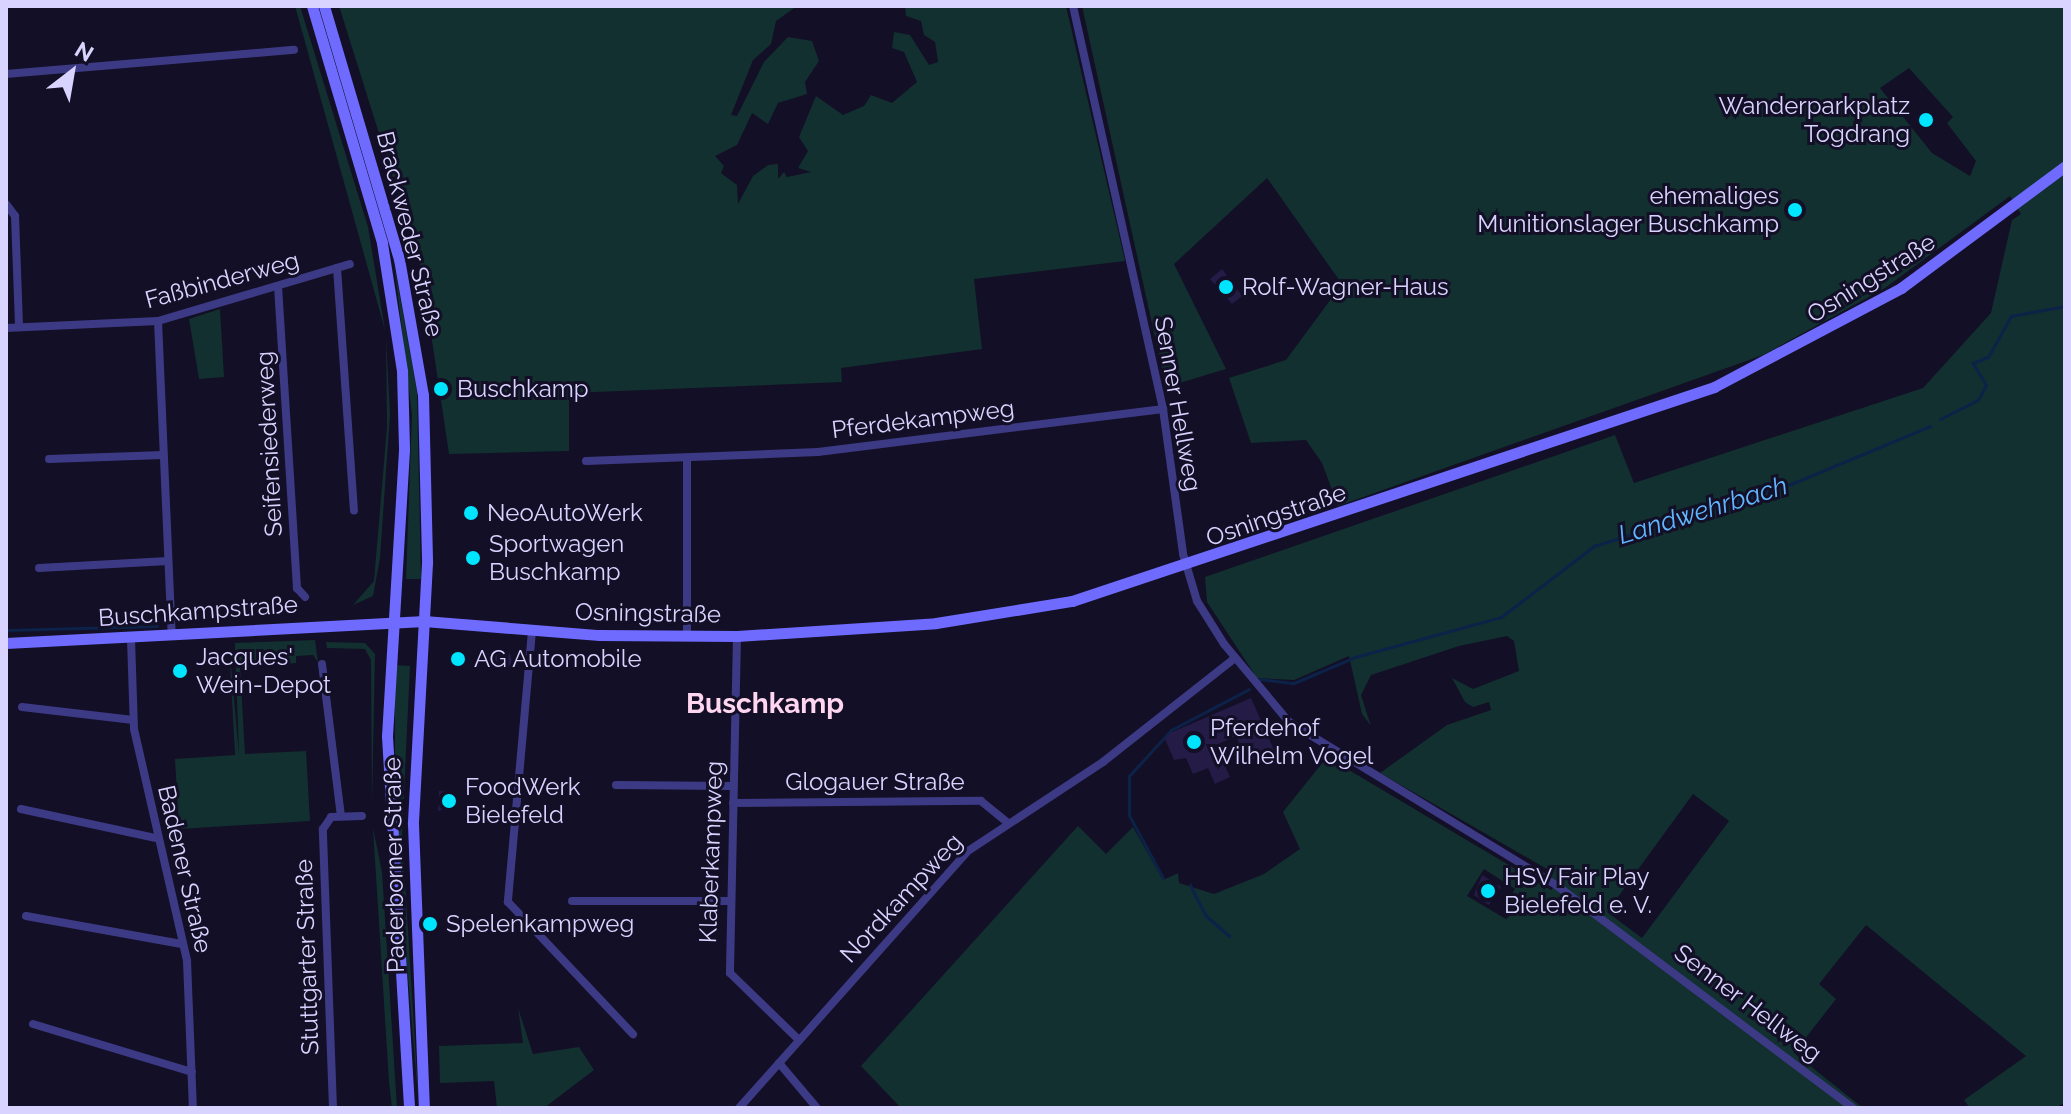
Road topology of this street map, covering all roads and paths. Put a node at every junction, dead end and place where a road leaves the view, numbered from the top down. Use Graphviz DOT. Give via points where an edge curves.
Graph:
graph roads {
  1 [pos="312,6"];
  2 [pos="324,6"];
  3 [pos="1073,6"];
  4 [pos="294,50"];
  5 [pos="6,74"];
  6 [pos="2065,166"];
  7 [pos="7,204"];
  8 [pos="350,264"];
  9 [pos="337,268"];
  10 [pos="278,286"];
  11 [pos="158,321"];
  12 [pos="19,327"];
  13 [pos="6,328"];
  14 [pos="1163,409"];
  15 [pos="163,455"];
  16 [pos="687,458"];
  17 [pos="49,459"];
  18 [pos="586,461"];
  19 [pos="354,510"];
  20 [pos="168,561"];
  21 [pos="39,568"];
  22 [pos="1186,568"];
  23 [pos="305,597"];
  24 [pos="424,621"];
  25 [pos="393,622"];
  26 [pos="532,631"];
  27 [pos="172,636"];
  28 [pos="737,636"];
  29 [pos="687,637"];
  30 [pos="131,639"];
  31 [pos="6,643"];
  32 [pos="1234,659"];
  33 [pos="322,664"];
  34 [pos="22,707"];
  35 [pos="133,720"];
  36 [pos="616,785"];
  37 [pos="732,786"];
  38 [pos="733,803"];
  39 [pos="21,809"];
  40 [pos="341,816"];
  41 [pos="362,816"];
  42 [pos="1008,823"];
  43 [pos="155,838"];
  44 [pos="572,901"];
  45 [pos="730,901"];
  46 [pos="26,916"];
  47 [pos="182,944"];
  48 [pos="33,1024"];
  49 [pos="633,1034"];
  50 [pos="799,1040"];
  51 [pos="779,1063"];
  52 [pos="192,1072"];
  53 [pos="193,1108"];
  54 [pos="333,1108"];
  55 [pos="409,1108"];
  56 [pos="424,1108"];
  57 [pos="739,1108"];
  58 [pos="817,1108"];
  59 [pos="1853,1108"];
  1 -- 25 [label="main road, Brackweder Straße" via="382,243 400,349 404,450"];
  2 -- 24 [label="main road, Brackweder Straße" via="397,250 417,343 427,460"];
  3 -- 14 [label="street, Senner Hellweg"];
  4 -- 5 [label="street"];
  6 -- 22 [label="main road, Osningstraße" via="1901,288 1752,370 1653,411"];
  7 -- 12 [label="street" via="15,216"];
  8 -- 9 [label="street, Faßbinderweg"];
  9 -- 10 [label="street, Faßbinderweg"];
  9 -- 19 [label="street, Faßbinderweg"];
  10 -- 11 [label="street, Faßbinderweg"];
  10 -- 23 [label="street, Seifensiederweg" via="297,588"];
  11 -- 12 [label="street, Faßbinderweg"];
  11 -- 15 [label="street"];
  12 -- 13 [label="street, Faßbinderweg"];
  14 -- 16 [label="street, Pferdekampweg" via="850,449"];
  14 -- 22 [label="street, Senner Hellweg"];
  15 -- 17 [label="street"];
  15 -- 20 [label="street"];
  16 -- 18 [label="street, Pferdekampweg"];
  16 -- 29 [label="street"];
  20 -- 21 [label="street"];
  20 -- 27 [label="street"];
  22 -- 28 [label="main road, Osningstraße" via="1072,601 977,619"];
  22 -- 32 [label="street, Senner Hellweg" via="1203,611"];
  24 -- 25 [label="main road, Buschkampstraße"];
  24 -- 26 [label="main road, Osningstraße"];
  24 -- 56 [label="main road, Paderborner Straße" via="413,824"];
  25 -- 27 [label="main road, Buschkampstraße"];
  25 -- 55 [label="main road, Paderborner Straße" via="388,799"];
  26 -- 29 [label="main road, Osningstraße"];
  26 -- 49 [label="street" via="508,902"];
  27 -- 30 [label="main road, Buschkampstraße"];
  28 -- 29 [label="main road, Osningstraße"];
  28 -- 37 [label="street, Klaberkampweg"];
  30 -- 31 [label="main road, Buschkampstraße"];
  30 -- 35 [label="street, Badener Straße"];
  32 -- 42 [label="street, Nordkampweg" via="1103,762"];
  32 -- 59 [label="street, Senner Hellweg" via="1289,722 1556,885"];
  33 -- 40 [label="street"];
  34 -- 35 [label="street"];
  35 -- 43 [label="street, Badener Straße"];
  36 -- 37 [label="street"];
  37 -- 38 [label="street, Klaberkampweg"];
  38 -- 42 [label="street, Glogauer Straße" via="981,801"];
  38 -- 45 [label="street, Klaberkampweg"];
  39 -- 43 [label="street"];
  40 -- 41 [label="street"];
  40 -- 54 [label="street, Stuttgarter Straße" via="328,819 323,832"];
  42 -- 50 [label="street, Nordkampweg" via="958,861"];
  43 -- 47 [label="street, Badener Straße"];
  44 -- 45 [label="street"];
  45 -- 50 [label="street, Klaberkampweg" via="730,973"];
  46 -- 47 [label="street"];
  47 -- 52 [label="street, Badener Straße"];
  48 -- 52 [label="street"];
  50 -- 51 [label="street, Nordkampweg"];
  51 -- 57 [label="street, Nordkampweg"];
  51 -- 58 [label="street"];
  52 -- 53 [label="street, Badener Straße"];
}
